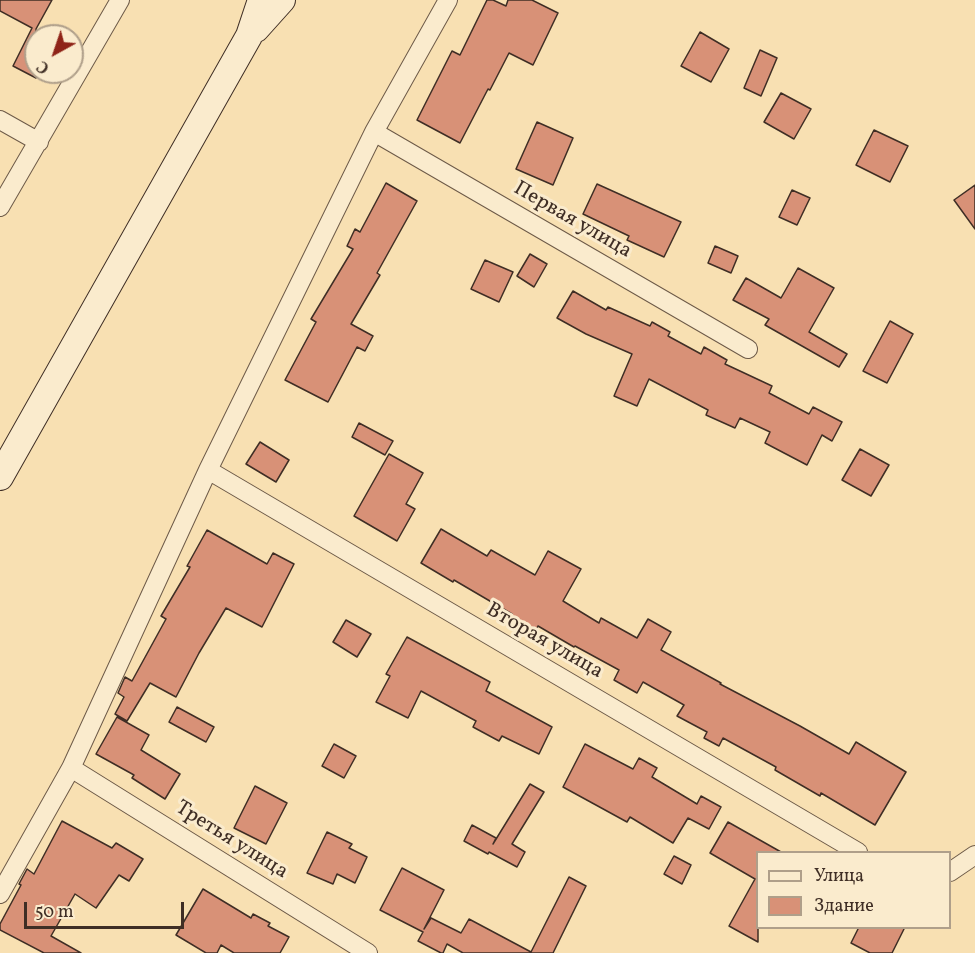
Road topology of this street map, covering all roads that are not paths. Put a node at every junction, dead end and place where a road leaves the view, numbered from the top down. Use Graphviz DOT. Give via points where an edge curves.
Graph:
graph roads {
  1 [pos="120,0"];
  2 [pos="261,0"];
  3 [pos="282,0"];
  4 [pos="448,0"];
  5 [pos="249,36"];
  6 [pos="0,120"];
  7 [pos="374,132"];
  8 [pos="39,141"];
  9 [pos="0,207"];
  10 [pos="748,349"];
  11 [pos="208,471"];
  12 [pos="0,477"];
  13 [pos="70,768"];
  14 [pos="856,851"];
  15 [pos="975,855"];
  16 [pos="951,871"];
  17 [pos="0,894"];
  18 [pos="368,953"];
  1 -- 8 [label="street"];
  2 -- 5 [label="main road"];
  3 -- 5 [label="main road"];
  4 -- 7 [label="street"];
  5 -- 12 [label="main road"];
  6 -- 8 [label="street"];
  7 -- 10 [label="street, Первая улица"];
  7 -- 11 [label="street"];
  8 -- 9 [label="street"];
  11 -- 13 [label="street"];
  11 -- 14 [label="street, Вторая улица"];
  13 -- 17 [label="street"];
  13 -- 18 [label="street, Третья улица"];
  15 -- 16 [label="street"];
}
